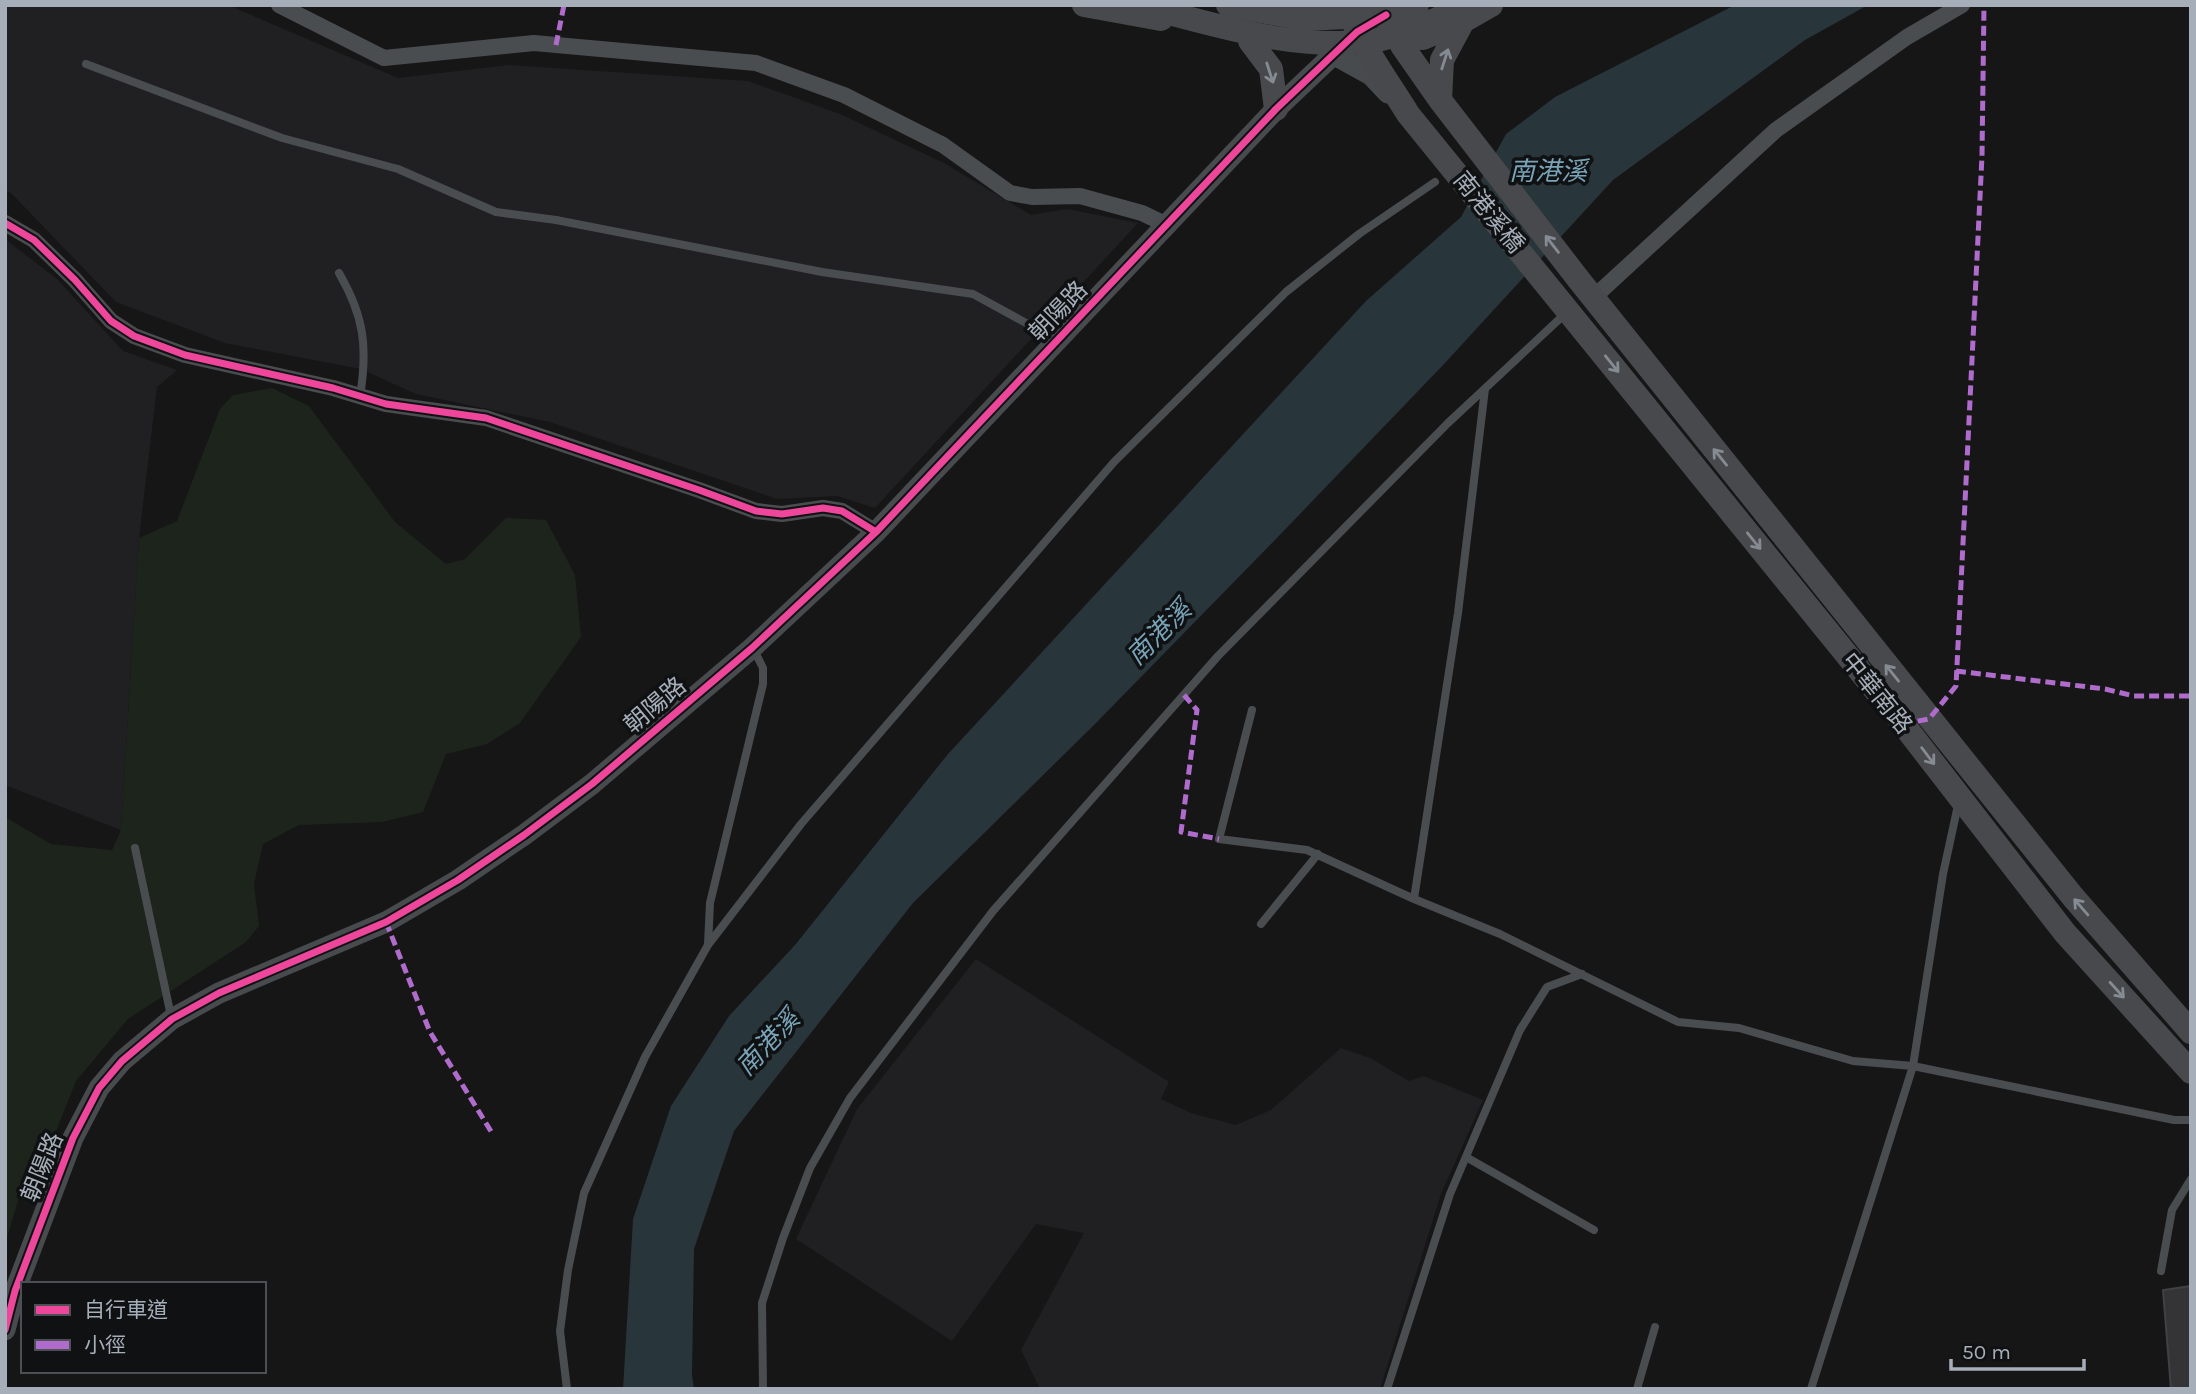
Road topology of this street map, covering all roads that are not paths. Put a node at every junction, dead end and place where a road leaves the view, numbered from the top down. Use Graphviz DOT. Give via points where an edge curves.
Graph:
graph roads {
  1 [pos="279,5"];
  2 [pos="1084,5"];
  3 [pos="1138,5"];
  4 [pos="1180,5"];
  5 [pos="1417,5"];
  6 [pos="1440,5"];
  7 [pos="1491,5"];
  8 [pos="1962,5"];
  9 [pos="1240,6"];
  10 [pos="1386,10"];
  11 [pos="1465,13"];
  12 [pos="1356,26"];
  13 [pos="1250,41"];
  14 [pos="1404,47"];
  15 [pos="1333,54"];
  16 [pos="86,64"];
  17 [pos="1440,100"];
  18 [pos="1276,109"];
  19 [pos="1408,114"];
  20 [pos="1435,182"];
  21 [pos="5,222"];
  22 [pos="1167,225"];
  23 [pos="339,273"];
  24 [pos="1586,289"];
  25 [pos="1564,304"];
  26 [pos="1057,340"];
  27 [pos="1485,389"];
  28 [pos="360,396"];
  29 [pos="876,532"];
  30 [pos="752,648"];
  31 [pos="1252,710"];
  32 [pos="1959,798"];
  33 [pos="135,848"];
  34 [pos="1318,855"];
  35 [pos="1414,899"];
  36 [pos="1261,924"];
  37 [pos="2111,941"];
  38 [pos="708,945"];
  39 [pos="2087,957"];
  40 [pos="1582,975"];
  41 [pos="172,1019"];
  42 [pos="2191,1032"];
  43 [pos="1913,1066"];
  44 [pos="2191,1072"];
  45 [pos="2191,1120"];
  46 [pos="1466,1157"];
  47 [pos="2191,1179"];
  48 [pos="1594,1230"];
  49 [pos="2161,1271"];
  50 [pos="1655,1327"];
  51 [pos="5,1330"];
  52 [pos="567,1389"];
  53 [pos="763,1389"];
  54 [pos="1387,1389"];
  55 [pos="1637,1389"];
  56 [pos="1811,1389"];
  1 -- 22 [label="street" via="384,58 534,43 756,63 844,94 943,145 1010,193 1080,197 1142,213"];
  2 -- 13 [label="main road"];
  3 -- 11 [label="main road, bridge" via="1288,40 1329,43 1373,40"];
  4 -- 6 [label="main road" via="1296,30 1333,32 1369,29"];
  5 -- 10 [label="main road"];
  7 -- 11 [label="main road"];
  8 -- 24 [label="street" via="1908,37 1776,130"];
  9 -- 12 [label="main road"];
  10 -- 12 [label="main road"];
  10 -- 14 [label="main road, 南港溪橋"];
  11 -- 14 [label="main road"];
  17 -- 11 [label="main road, one-way" via="1442,60"];
  12 -- 14 [label="main road"];
  12 -- 15 [label="main road"];
  12 -- 19 [label="main road, 南港溪橋"];
  13 -- 15 [label="main road"];
  13 -- 18 [label="main road, one-way" via="1271,69"];
  14 -- 17 [label="main road, 南港溪橋"];
  15 -- 18 [label="street, 朝陽路"];
  15 -- 19 [label="street" via="1371,75"];
  16 -- 26 [label="lane" via="282,138 398,169 496,212 822,272 973,294"];
  24 -- 17 [label="main road, 南港溪橋, one-way"];
  18 -- 22 [label="street, 朝陽路"];
  19 -- 25 [label="main road, 南港溪橋"];
  20 -- 38 [label="lane" via="1359,233 1286,292 1114,462 801,824"];
  21 -- 28 [label="street" via="34,240 111,321 134,336 185,355"];
  22 -- 26 [label="street, 朝陽路"];
  23 -- 28 [label="lane" via="354,299 363,332 365,365"];
  24 -- 25 [label="main road"];
  37 -- 24 [label="main road, 中華南路, one-way"];
  25 -- 27 [label="lane"];
  25 -- 32 [label="main road, 中華南路, one-way"];
  26 -- 29 [label="street, 朝陽路"];
  27 -- 35 [label="lane" via="1458,613"];
  27 -- 53 [label="lane" via="1218,656 993,911 850,1098 810,1168 762,1303"];
  28 -- 29 [label="street" via="486,418 756,511 842,511"];
  29 -- 30 [label="street, 朝陽路"];
  30 -- 38 [label="lane" via="762,668 763,684 710,903"];
  30 -- 41 [label="street, 朝陽路" via="592,784 458,880 386,922 219,993"];
  31 -- 34 [label="lane" via="1219,839 1307,849"];
  32 -- 39 [label="main road, 中華南路"];
  32 -- 43 [label="lane"];
  33 -- 41 [label="lane"];
  34 -- 35 [label="lane"];
  34 -- 36 [label="lane"];
  35 -- 40 [label="lane" via="1500,934"];
  37 -- 39 [label="main road"];
  37 -- 42 [label="main road, 中華南路"];
  38 -- 52 [label="lane" via="645,1057 584,1193 560,1331"];
  39 -- 44 [label="main road, 中華南路, one-way"];
  40 -- 43 [label="lane" via="1678,1022 1739,1028 1853,1061"];
  40 -- 46 [label="lane" via="1547,987 1520,1030"];
  41 -- 51 [label="street, 朝陽路" via="122,1061 99,1088 73,1138 15,1291"];
  43 -- 45 [label="lane"];
  43 -- 56 [label="lane"];
  46 -- 48 [label="lane"];
  46 -- 54 [label="lane"];
  47 -- 49 [label="lane" via="2172,1210"];
  50 -- 55 [label="lane"];
}
